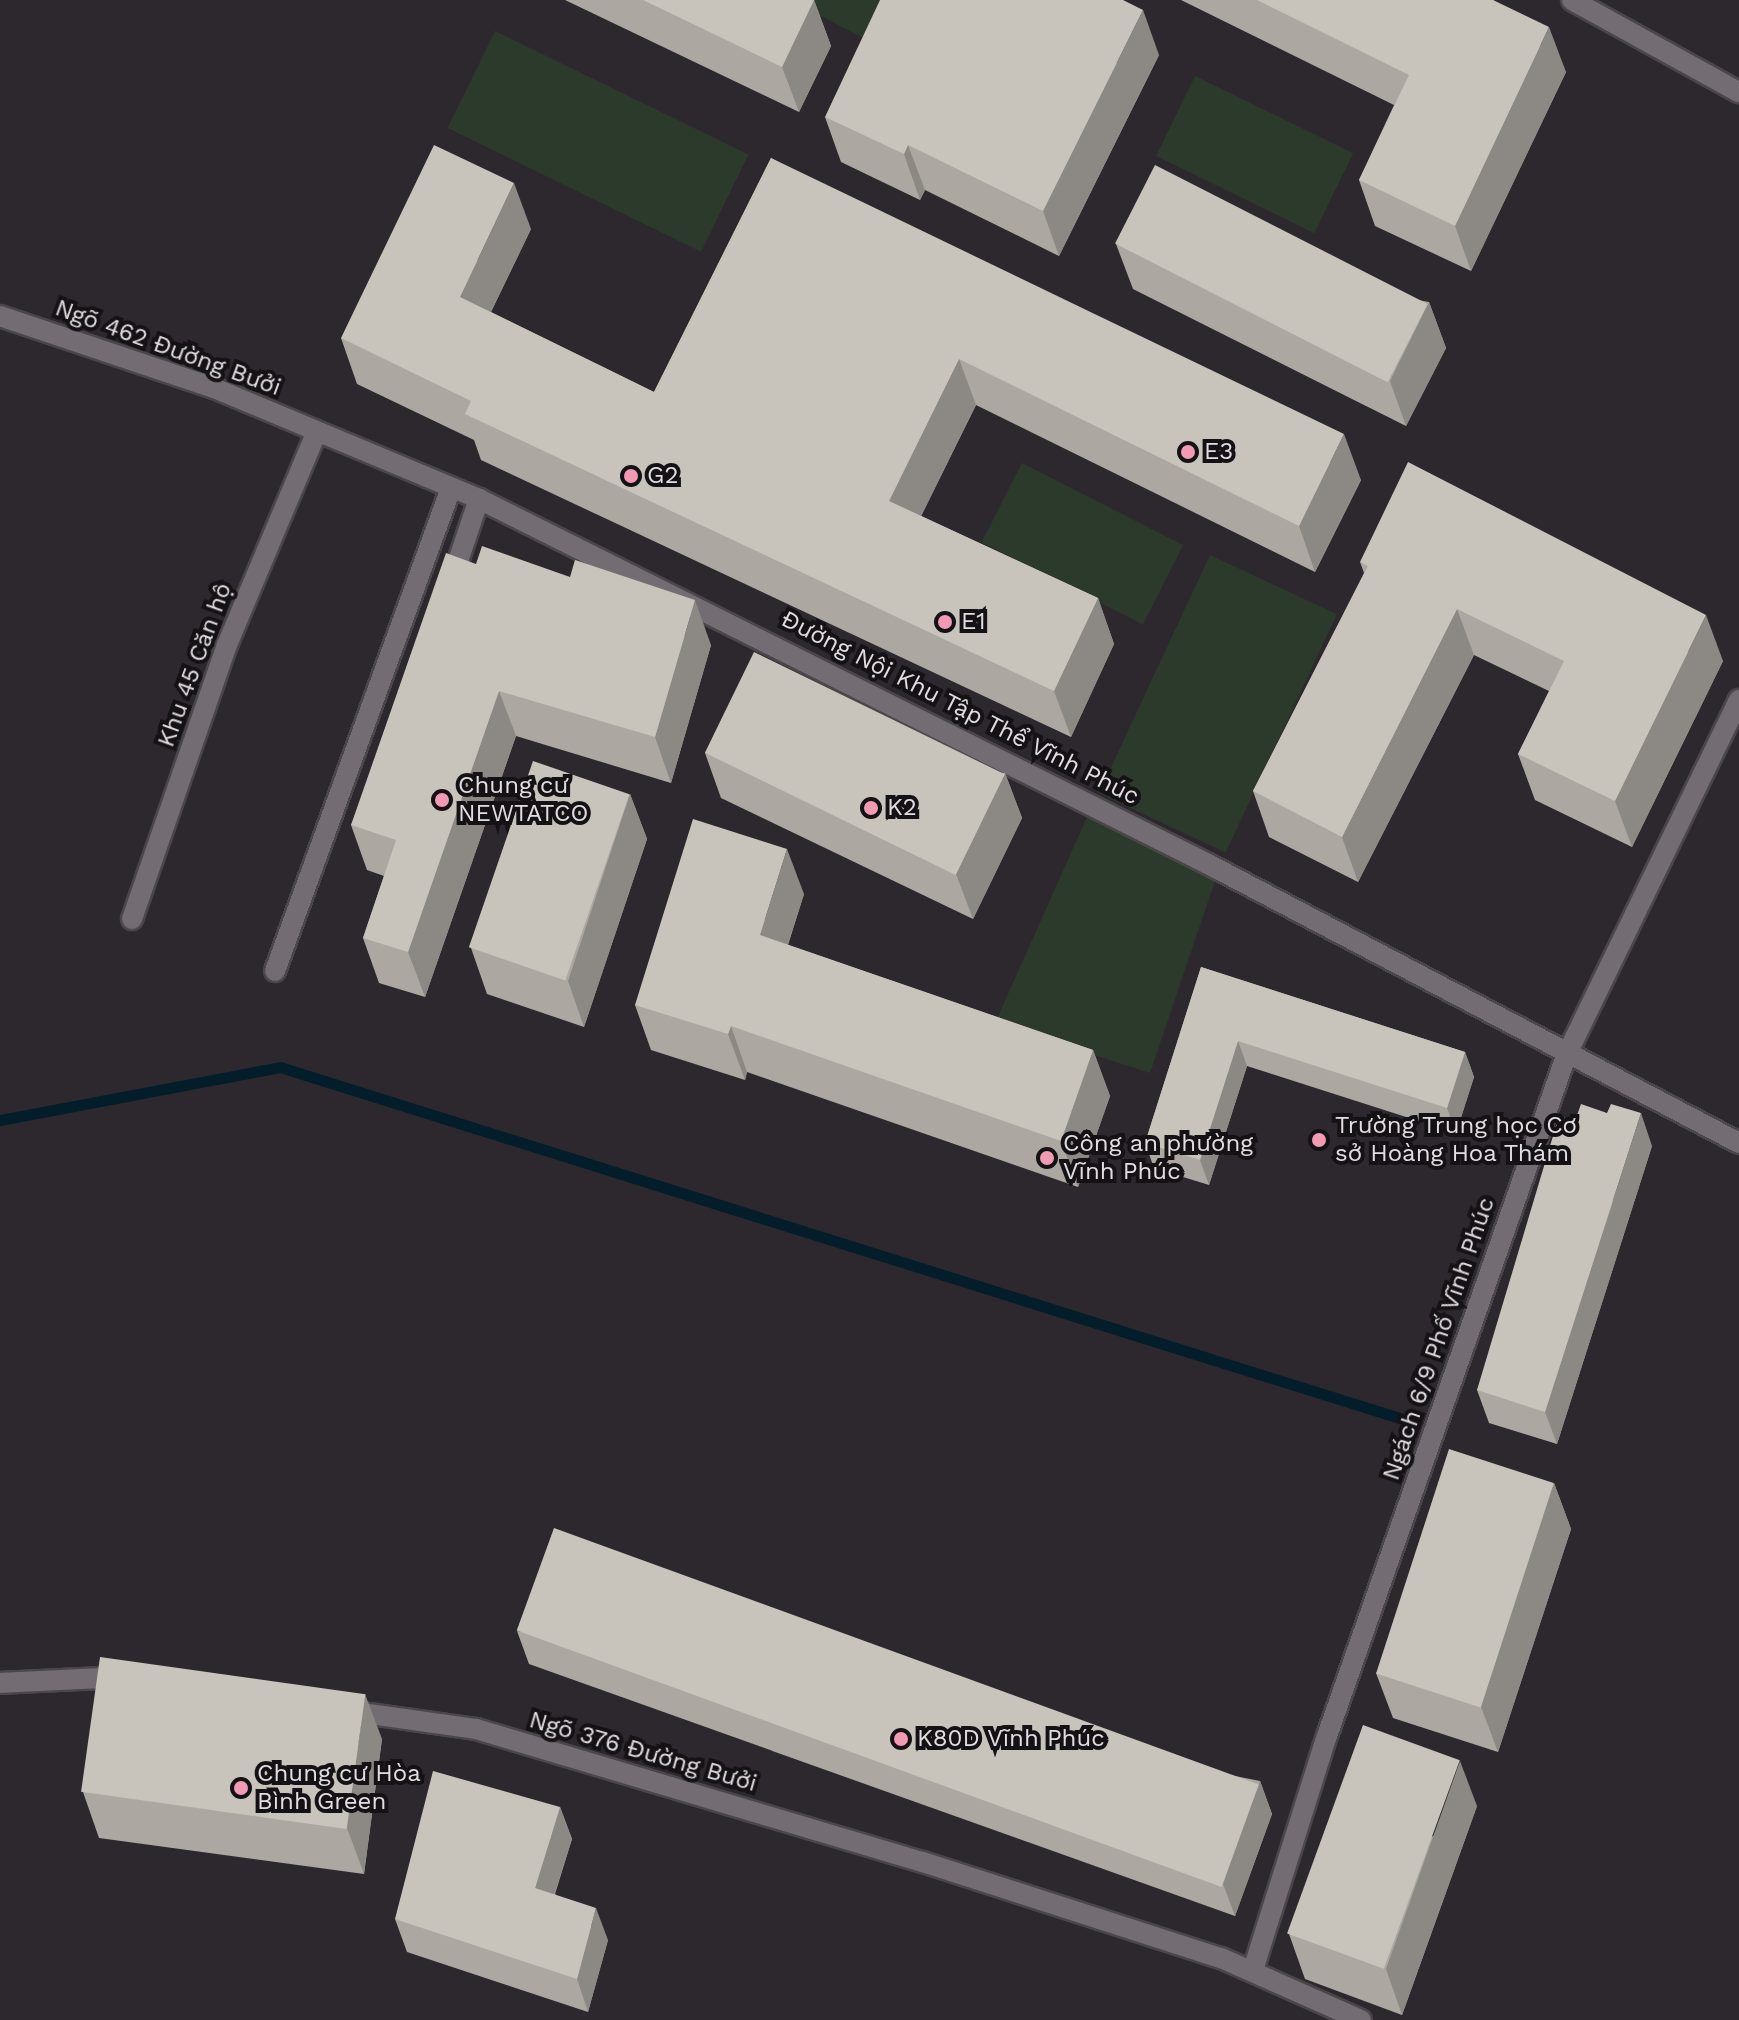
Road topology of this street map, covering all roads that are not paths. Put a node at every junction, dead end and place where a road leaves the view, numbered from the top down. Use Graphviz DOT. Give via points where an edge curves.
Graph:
graph roads {
  1 [pos="1572,0"];
  2 [pos="1739,92"];
  3 [pos="0,316"];
  4 [pos="316,433"];
  5 [pos="451,488"];
  6 [pos="479,499"];
  7 [pos="444,603"];
  8 [pos="1739,700"];
  9 [pos="132,919"];
  10 [pos="275,971"];
  11 [pos="1566,1056"];
  12 [pos="1739,1143"];
  13 [pos="143,1680"];
  14 [pos="0,1683"];
  15 [pos="319,1706"];
  16 [pos="1253,1970"];
  17 [pos="1361,2020"];
  1 -- 2 [label="street"];
  3 -- 4 [label="street, Ngõ 462 Đường Bưởi" via="214,388"];
  4 -- 5 [label="street, Đường Nội Khu Tập Thể Vĩnh Phúc"];
  4 -- 9 [label="street, Khu 45 Căn hộ" via="227,645"];
  5 -- 6 [label="street, Đường Nội Khu Tập Thể Vĩnh Phúc"];
  5 -- 10 [label="street"];
  6 -- 7 [label="street"];
  6 -- 11 [label="street, Đường Nội Khu Tập Thể Vĩnh Phúc" via="1210,865"];
  8 -- 11 [label="street, Ngách 6/9 Phố Vĩnh Phúc"];
  11 -- 12 [label="street, Đường Nội Khu Tập Thể Vĩnh Phúc"];
  11 -- 16 [label="street, Ngách 6/9 Phố Vĩnh Phúc" via="1327,1736"];
  13 -- 14 [label="street" via="98,1674"];
  15 -- 16 [label="street, Ngõ 376 Đường Bưởi" via="476,1729 995,1884"];
  16 -- 17 [label="street, Ngõ 376 Đường Bưởi"];
}
